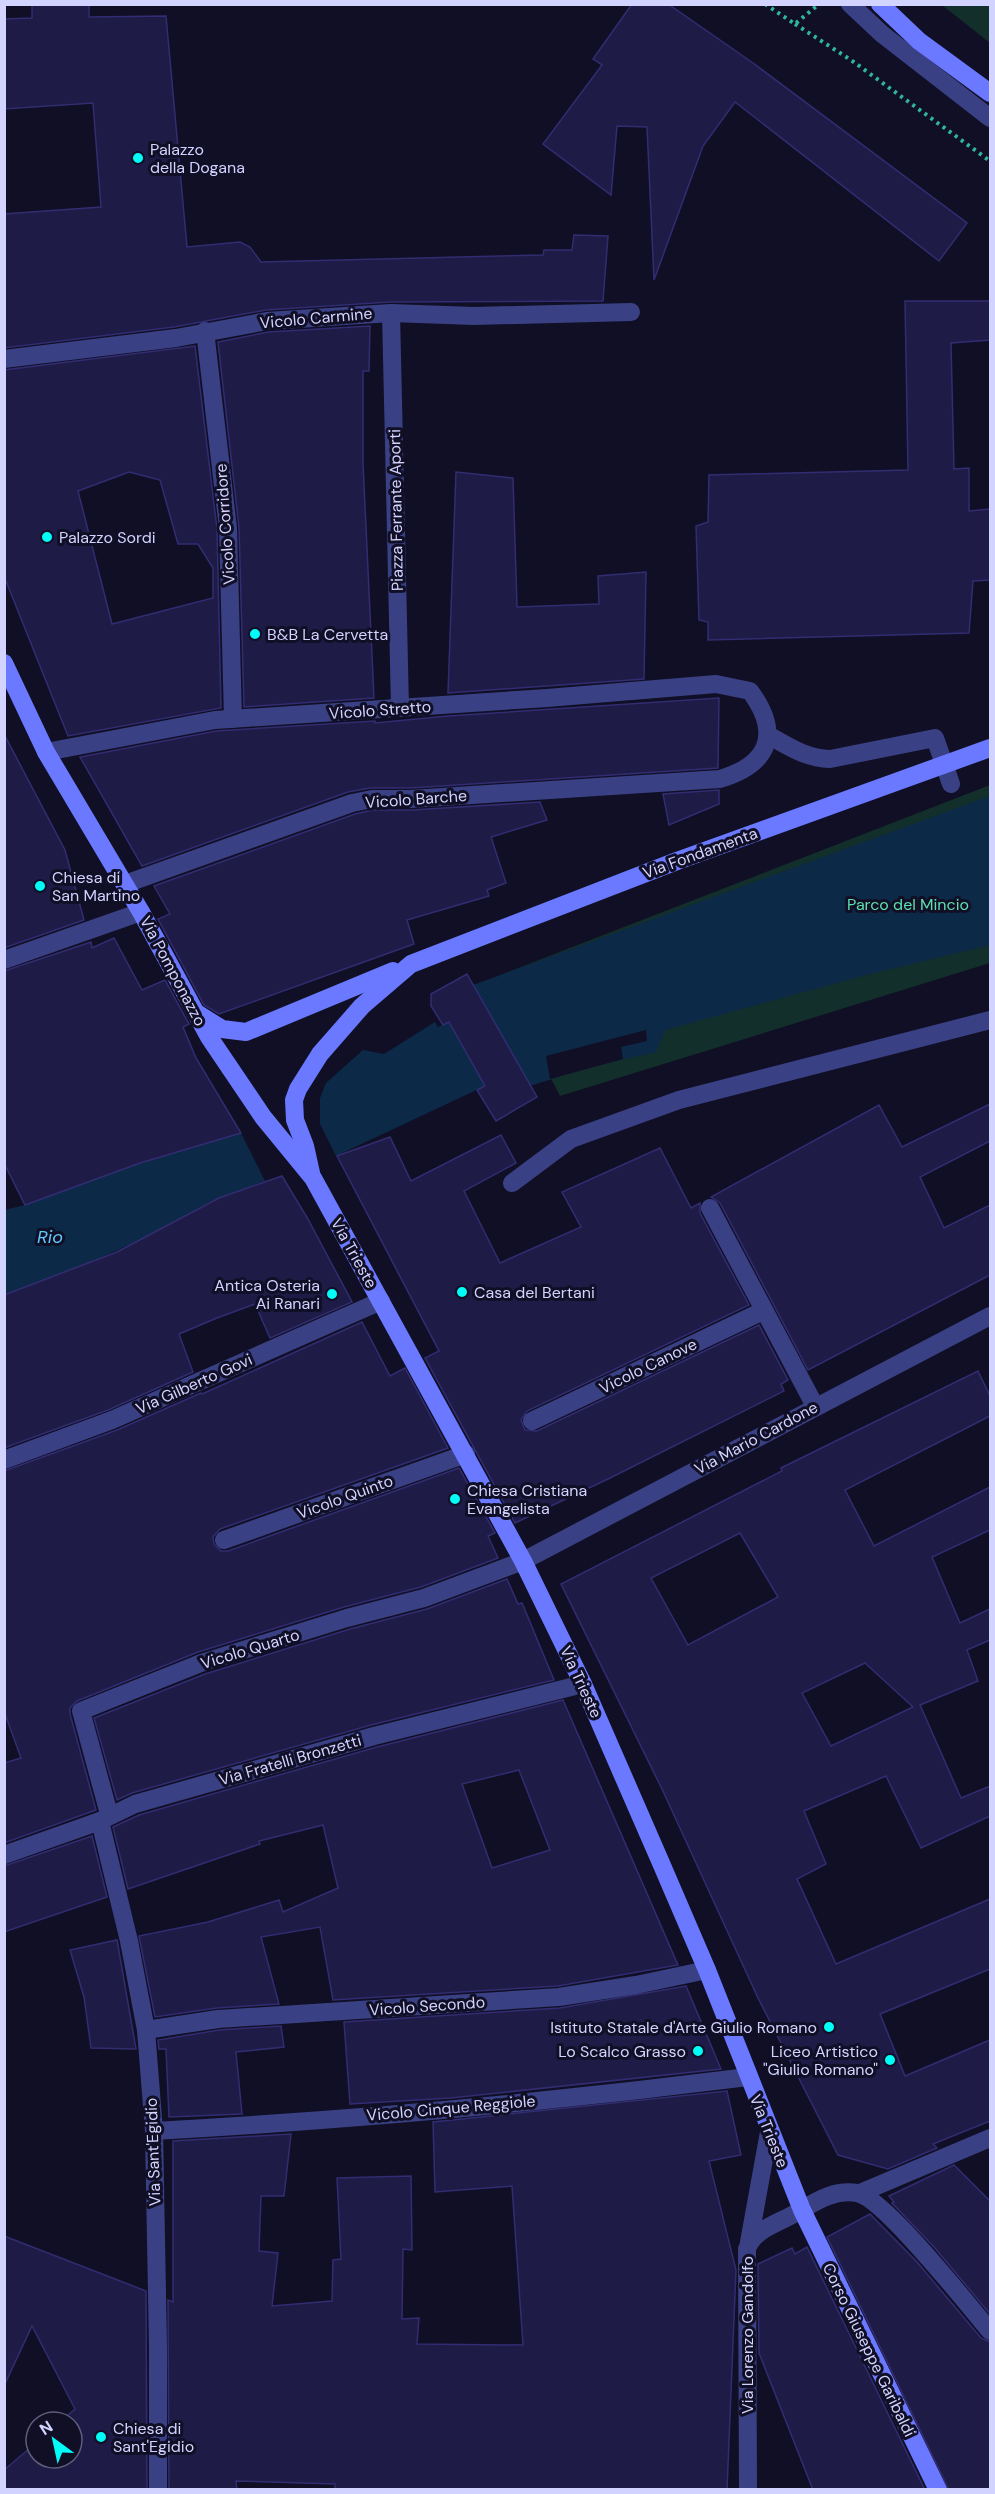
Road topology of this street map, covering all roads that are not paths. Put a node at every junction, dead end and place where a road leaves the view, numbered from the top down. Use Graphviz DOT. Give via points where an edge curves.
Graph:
graph roads {
  1 [pos="850,4"];
  2 [pos="880,4"];
  3 [pos="990,93"];
  4 [pos="990,118"];
  5 [pos="391,312"];
  6 [pos="631,312"];
  7 [pos="205,331"];
  8 [pos="4,359"];
  9 [pos="4,663"];
  10 [pos="400,708"];
  11 [pos="233,719"];
  12 [pos="768,735"];
  13 [pos="990,748"];
  14 [pos="46,752"];
  15 [pos="944,764"];
  16 [pos="951,784"];
  17 [pos="125,884"];
  18 [pos="141,912"];
  19 [pos="4,960"];
  20 [pos="411,964"];
  21 [pos="196,1013"];
  22 [pos="990,1020"];
  23 [pos="304,1076"];
  24 [pos="263,1117"];
  25 [pos="312,1178"];
  26 [pos="512,1183"];
  27 [pos="710,1208"];
  28 [pos="381,1301"];
  29 [pos="763,1311"];
  30 [pos="990,1316"];
  31 [pos="815,1406"];
  32 [pos="532,1422"];
  33 [pos="466,1454"];
  34 [pos="4,1460"];
  35 [pos="224,1540"];
  36 [pos="523,1561"];
  37 [pos="583,1684"];
  38 [pos="105,1817"];
  39 [pos="4,1855"];
  40 [pos="707,1970"];
  41 [pos="146,2030"];
  42 [pos="748,2077"];
  43 [pos="154,2131"];
  44 [pos="770,2132"];
  45 [pos="990,2138"];
  46 [pos="860,2193"];
  47 [pos="802,2210"];
  48 [pos="749,2242"];
  49 [pos="990,2331"];
  50 [pos="158,2490"];
  51 [pos="748,2490"];
  52 [pos="938,2490"];
  1 -- 4 [label="street" via="882,34"];
  2 -- 3 [label="main road" via="919,41"];
  5 -- 6 [label="street, Vicolo Carmine" via="474,316"];
  5 -- 7 [label="street, Vicolo Carmine" via="267,321"];
  5 -- 10 [label="street, Piazza Ferrante Aporti"];
  7 -- 8 [label="street, Vicolo Carmine"];
  7 -- 11 [label="street, Vicolo Corridore" via="228,528"];
  9 -- 14 [label="main road, Via Pomponazzo"];
  10 -- 11 [label="street, Vicolo Stretto"];
  10 -- 12 [label="street, Vicolo Stretto" via="716,684 750,691 764,712"];
  11 -- 14 [label="street, Vicolo Stretto"];
  12 -- 15 [label="street" via="804,754 830,759 935,738"];
  12 -- 17 [label="street, Vicolo Barche" via="764,752 754,762 741,773 720,779 372,799"];
  13 -- 15 [label="main road, Via Fondamenta"];
  14 -- 17 [label="main road, Via Pomponazzo"];
  15 -- 16 [label="street"];
  15 -- 20 [label="main road, Via Fondamenta"];
  17 -- 18 [label="main road, Via Pomponazzo"];
  18 -- 19 [label="street"];
  18 -- 21 [label="main road, Via Pomponazzo"];
  20 -- 21 [label="main road, Via Fondamenta" via="246,1032 222,1029"];
  20 -- 23 [label="main road, Via Fondamenta" via="362,1006"];
  21 -- 24 [label="main road, Via Pomponazzo"];
  22 -- 26 [label="street" via="679,1100 571,1138"];
  23 -- 25 [label="main road, Via Trieste" via="294,1100 294,1111"];
  24 -- 25 [label="main road, Via Trieste"];
  25 -- 28 [label="main road, Via Trieste"];
  27 -- 29 [label="street"];
  28 -- 33 [label="main road, Via Trieste"];
  28 -- 34 [label="street, Via Gilberto Govi" via="112,1420"];
  29 -- 31 [label="street"];
  29 -- 32 [label="street, Vicolo Canove"];
  30 -- 31 [label="street, Via Mario Cardone"];
  31 -- 36 [label="street, Via Mario Cardone"];
  33 -- 35 [label="street, Vicolo Quinto"];
  33 -- 36 [label="main road, Via Trieste"];
  36 -- 37 [label="main road, Via Trieste"];
  36 -- 38 [label="street, Vicolo Quarto" via="424,1598 201,1663 81,1712"];
  37 -- 38 [label="street, Via Fratelli Bronzetti" via="374,1736 135,1804"];
  37 -- 40 [label="main road, Via Trieste"];
  38 -- 39 [label="street, Via Fratelli Bronzetti"];
  38 -- 41 [label="street, Via Sant'Egidio"];
  40 -- 41 [label="street, Vicolo Secondo" via="559,1997 218,2019"];
  40 -- 42 [label="main road, Via Trieste"];
  41 -- 43 [label="street, Via Sant'Egidio"];
  42 -- 43 [label="street, Vicolo Cinque Reggiole" via="609,2094 268,2125"];
  42 -- 44 [label="main road, Via Trieste"];
  43 -- 50 [label="street, Via Sant'Egidio"];
  44 -- 47 [label="main road, Via Trieste"];
  44 -- 48 [label="street"];
  45 -- 46 [label="street, Via Lorenzo Gandolfo"];
  46 -- 47 [label="street, Via Lorenzo Gandolfo" via="825,2196"];
  46 -- 49 [label="street" via="892,2217"];
  47 -- 48 [label="street, Via Lorenzo Gandolfo" via="759,2232"];
  47 -- 52 [label="main road, Corso Giuseppe Garibaldi"];
  48 -- 51 [label="street, Via Lorenzo Gandolfo"];
}
